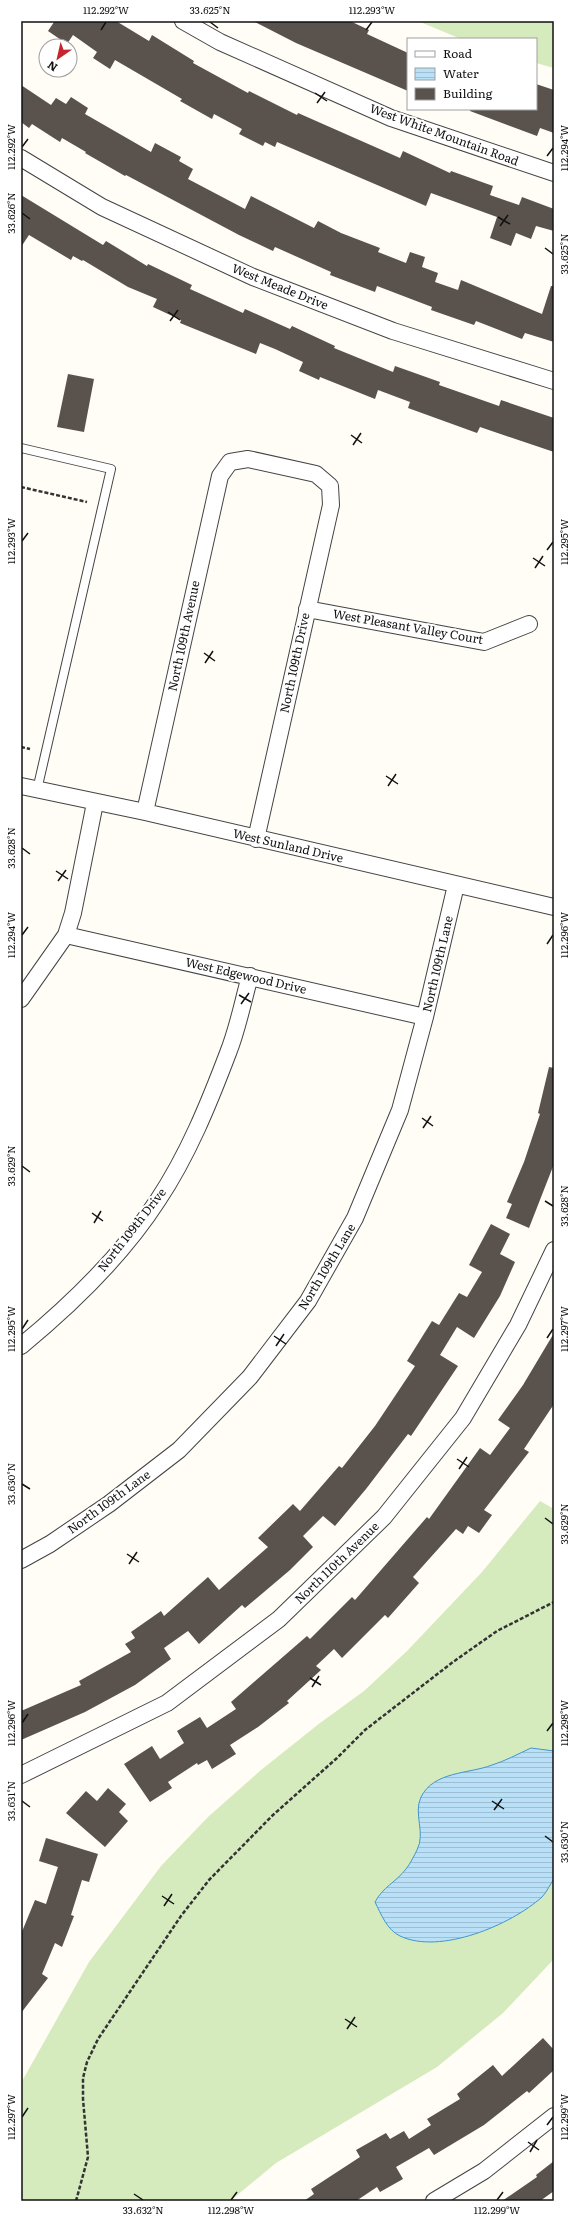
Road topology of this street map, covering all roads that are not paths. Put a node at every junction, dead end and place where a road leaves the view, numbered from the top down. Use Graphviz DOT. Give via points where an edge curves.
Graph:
graph roads {
  1 [pos="183,21"];
  2 [pos="21,158"];
  3 [pos="554,173"];
  4 [pos="554,381"];
  5 [pos="21,448"];
  6 [pos="230,462"];
  7 [pos="307,609"];
  8 [pos="529,624"];
  9 [pos="21,786"];
  10 [pos="37,790"];
  11 [pos="95,803"];
  12 [pos="145,812"];
  13 [pos="256,839"];
  14 [pos="456,885"];
  15 [pos="554,907"];
  16 [pos="66,935"];
  17 [pos="250,976"];
  18 [pos="21,999"];
  19 [pos="425,1017"];
  20 [pos="554,1250"];
  21 [pos="21,1346"];
  22 [pos="21,1560"];
  23 [pos="21,1775"];
  24 [pos="554,2116"];
  25 [pos="434,2201"];
  1 -- 3 [label="street, West White Mountain Road" via="220,42 391,118"];
  2 -- 4 [label="street, West Meade Drive" via="102,207 253,277 393,331"];
  5 -- 10 [label="lane" via="111,469"];
  6 -- 7 [label="street, North 109th Drive" via="248,459 316,474 330,486 331,505"];
  6 -- 12 [label="street, North 109th Avenue" via="220,476"];
  7 -- 8 [label="street, West Pleasant Valley Court" via="484,642"];
  7 -- 13 [label="street, North 109th Drive"];
  9 -- 10 [label="street, West Sunland Drive"];
  10 -- 11 [label="street, West Sunland Drive"];
  11 -- 12 [label="street, West Sunland Drive"];
  11 -- 16 [label="street" via="73,913"];
  12 -- 13 [label="street, West Sunland Drive"];
  13 -- 14 [label="street, West Sunland Drive"];
  14 -- 15 [label="street, West Sunland Drive"];
  14 -- 19 [label="street, North 109th Lane"];
  16 -- 17 [label="street, West Edgewood Drive"];
  16 -- 18 [label="street"];
  17 -- 19 [label="street, West Edgewood Drive"];
  17 -- 21 [label="street, North 109th Drive" via="229,1051 193,1139 158,1201 113,1258 57,1317"];
  19 -- 22 [label="street, North 109th Lane" via="400,1110 356,1218 308,1301 250,1377 179,1450 109,1504 50,1544"];
  20 -- 23 [label="street, North 110th Avenue" via="518,1325 463,1418 384,1518 279,1619 167,1703"];
  24 -- 25 [label="street" via="484,2171"];
}
